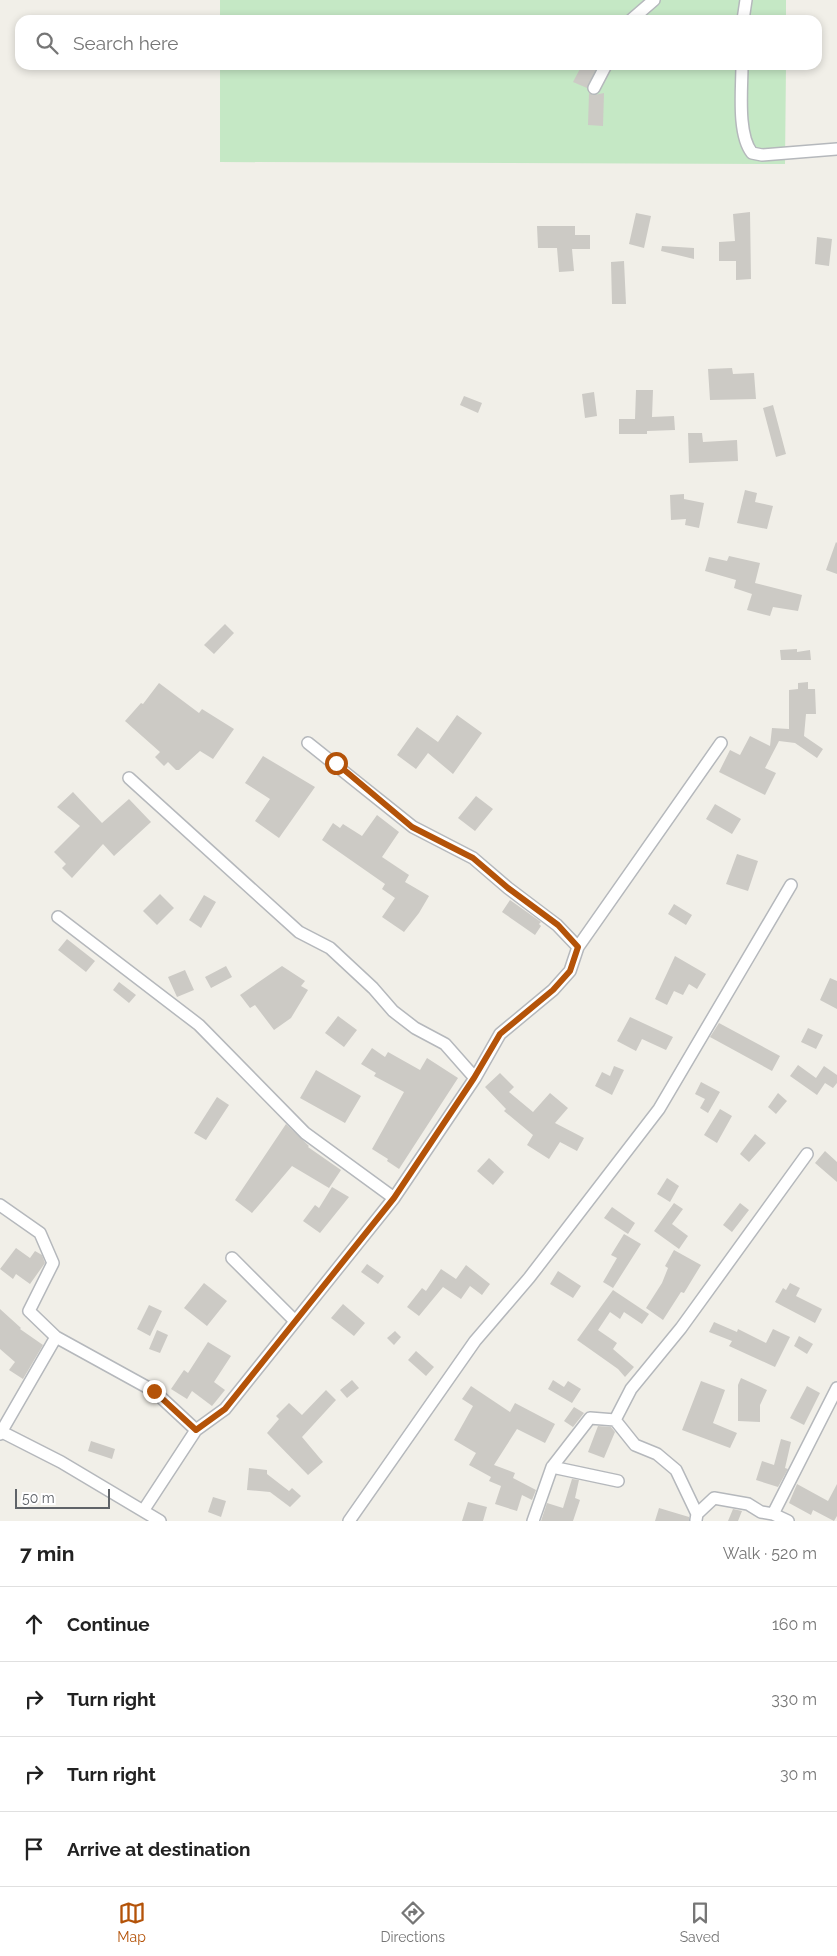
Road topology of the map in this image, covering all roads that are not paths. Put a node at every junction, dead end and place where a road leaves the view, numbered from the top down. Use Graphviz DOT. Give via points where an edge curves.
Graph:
graph roads {
  1 [pos="654,0"];
  2 [pos="746,0"];
  3 [pos="637,15"];
  4 [pos="744,15"];
  5 [pos="603,70"];
  6 [pos="742,70"];
  7 [pos="594,88"];
  8 [pos="837,149"];
  9 [pos="308,743"];
  10 [pos="721,743"];
  11 [pos="129,778"];
  12 [pos="791,885"];
  13 [pos="58,917"];
  14 [pos="578,947"];
  15 [pos="474,1078"];
  16 [pos="807,1154"];
  17 [pos="394,1198"];
  18 [pos="0,1206"];
  19 [pos="232,1258"];
  20 [pos="295,1321"];
  21 [pos="56,1337"];
  22 [pos="837,1388"];
  23 [pos="615,1420"];
  24 [pos="196,1430"];
  25 [pos="1,1432"];
  26 [pos="552,1467"];
  27 [pos="618,1481"];
  28 [pos="143,1511"];
  29 [pos="773,1514"];
  30 [pos="696,1518"];
  31 [pos="160,1521"];
  32 [pos="349,1521"];
  33 [pos="533,1521"];
  34 [pos="788,1521"];
  1 -- 3 [label="street"];
  2 -- 4 [label="street"];
  5 -- 7 [label="street"];
  6 -- 8 [label="street" via="743,130 746,146 752,153"];
  9 -- 14 [label="street" via="412,827 473,858 558,925"];
  10 -- 14 [label="street"];
  11 -- 15 [label="street" via="299,932 330,948 393,1011 415,1028 445,1044"];
  12 -- 32 [label="street" via="659,1109 529,1278 475,1341"];
  13 -- 17 [label="street" via="199,1025 305,1133"];
  14 -- 15 [label="street" via="570,971 500,1034"];
  15 -- 17 [label="street"];
  16 -- 23 [label="street" via="681,1328 631,1389"];
  17 -- 20 [label="street"];
  18 -- 21 [label="street" via="40,1234 53,1263 29,1311"];
  19 -- 20 [label="street"];
  20 -- 24 [label="street" via="225,1409"];
  21 -- 24 [label="street" via="154,1391"];
  21 -- 25 [label="street"];
  22 -- 29 [label="street"];
  23 -- 26 [label="street" via="590,1418"];
  23 -- 30 [label="street" via="635,1445 657,1454 676,1470"];
  24 -- 28 [label="street"];
  25 -- 28 [label="street" via="61,1462"];
  26 -- 27 [label="street"];
  26 -- 33 [label="street"];
  28 -- 31 [label="street"];
  29 -- 30 [label="street" via="761,1512 748,1504 714,1498"];
  29 -- 34 [label="street"];
}
